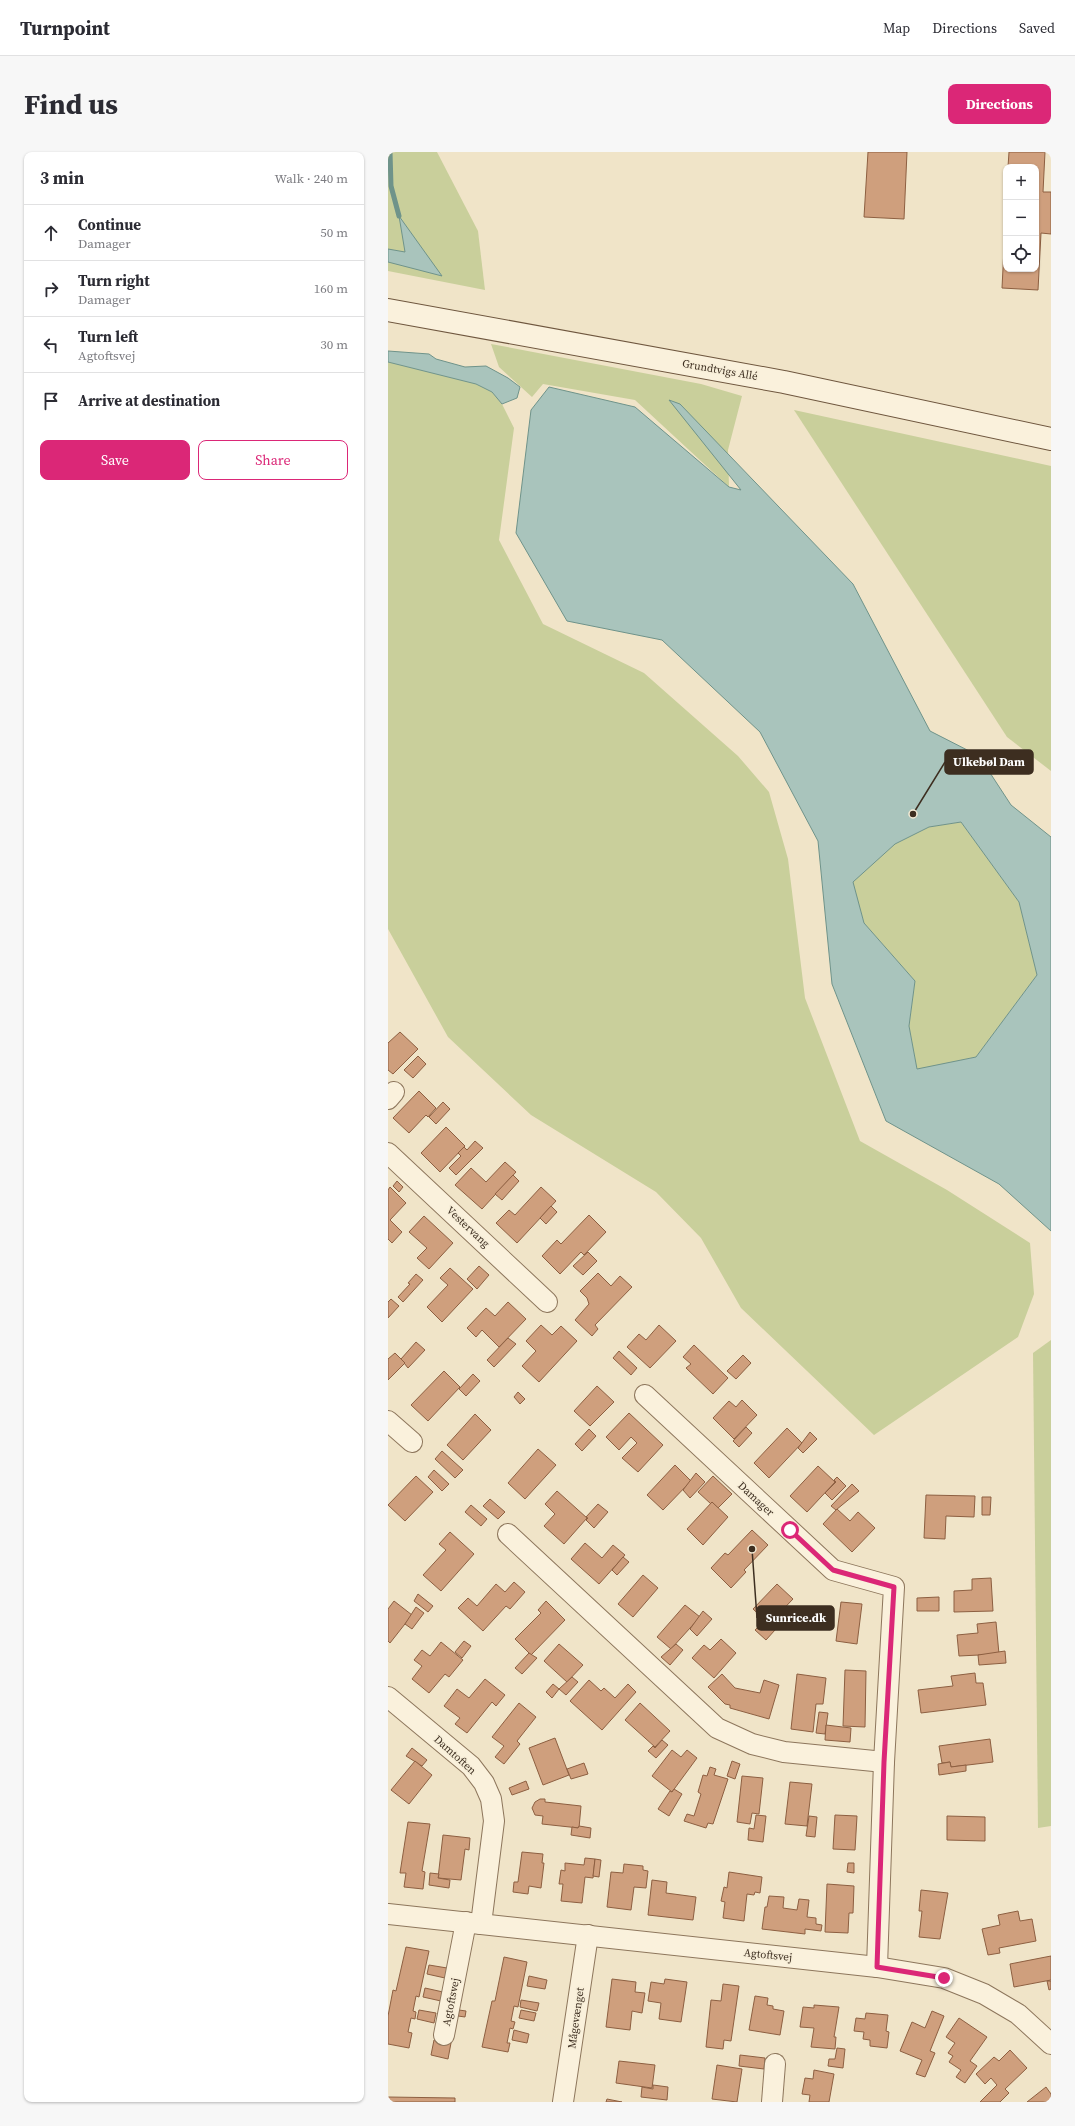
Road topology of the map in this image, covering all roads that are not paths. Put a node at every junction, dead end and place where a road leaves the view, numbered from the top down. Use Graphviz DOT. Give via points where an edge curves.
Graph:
graph roads {
  1 [pos="388,310"];
  2 [pos="1051,439"];
  3 [pos="388,1153"];
  4 [pos="547,1302"];
  5 [pos="645,1395"];
  6 [pos="388,1421"];
  7 [pos="412,1442"];
  8 [pos="508,1534"];
  9 [pos="388,1698"];
  10 [pos="884,1762"];
  11 [pos="388,1914"];
  12 [pos="473,1923"];
  13 [pos="588,1935"];
  14 [pos="877,1967"];
  15 [pos="444,2035"];
  16 [pos="1051,2044"];
  17 [pos="775,2064"];
  18 [pos="563,2102"];
  19 [pos="772,2102"];
  1 -- 2 [label="street, Grundtvigs Allé" via="784,382"];
  3 -- 4 [label="street, Vestervang"];
  5 -- 10 [label="street, Damager" via="833,1570 894,1587"];
  6 -- 7 [label="street"];
  8 -- 10 [label="street" via="717,1728 752,1744 784,1752"];
  9 -- 12 [label="street, Damtoften" via="471,1766 484,1783 491,1799 494,1821"];
  10 -- 14 [label="street, Damager"];
  11 -- 12 [label="street, Agtoftsvej"];
  12 -- 13 [label="street, Agtoftsvej"];
  12 -- 15 [label="street, Agtoftsvej"];
  13 -- 14 [label="street, Agtoftsvej"];
  13 -- 18 [label="street, Mågevænget"];
  14 -- 16 [label="street, Agtoftsvej" via="944,1978 984,1994 1018,2014"];
  17 -- 19 [label="street"];
}
